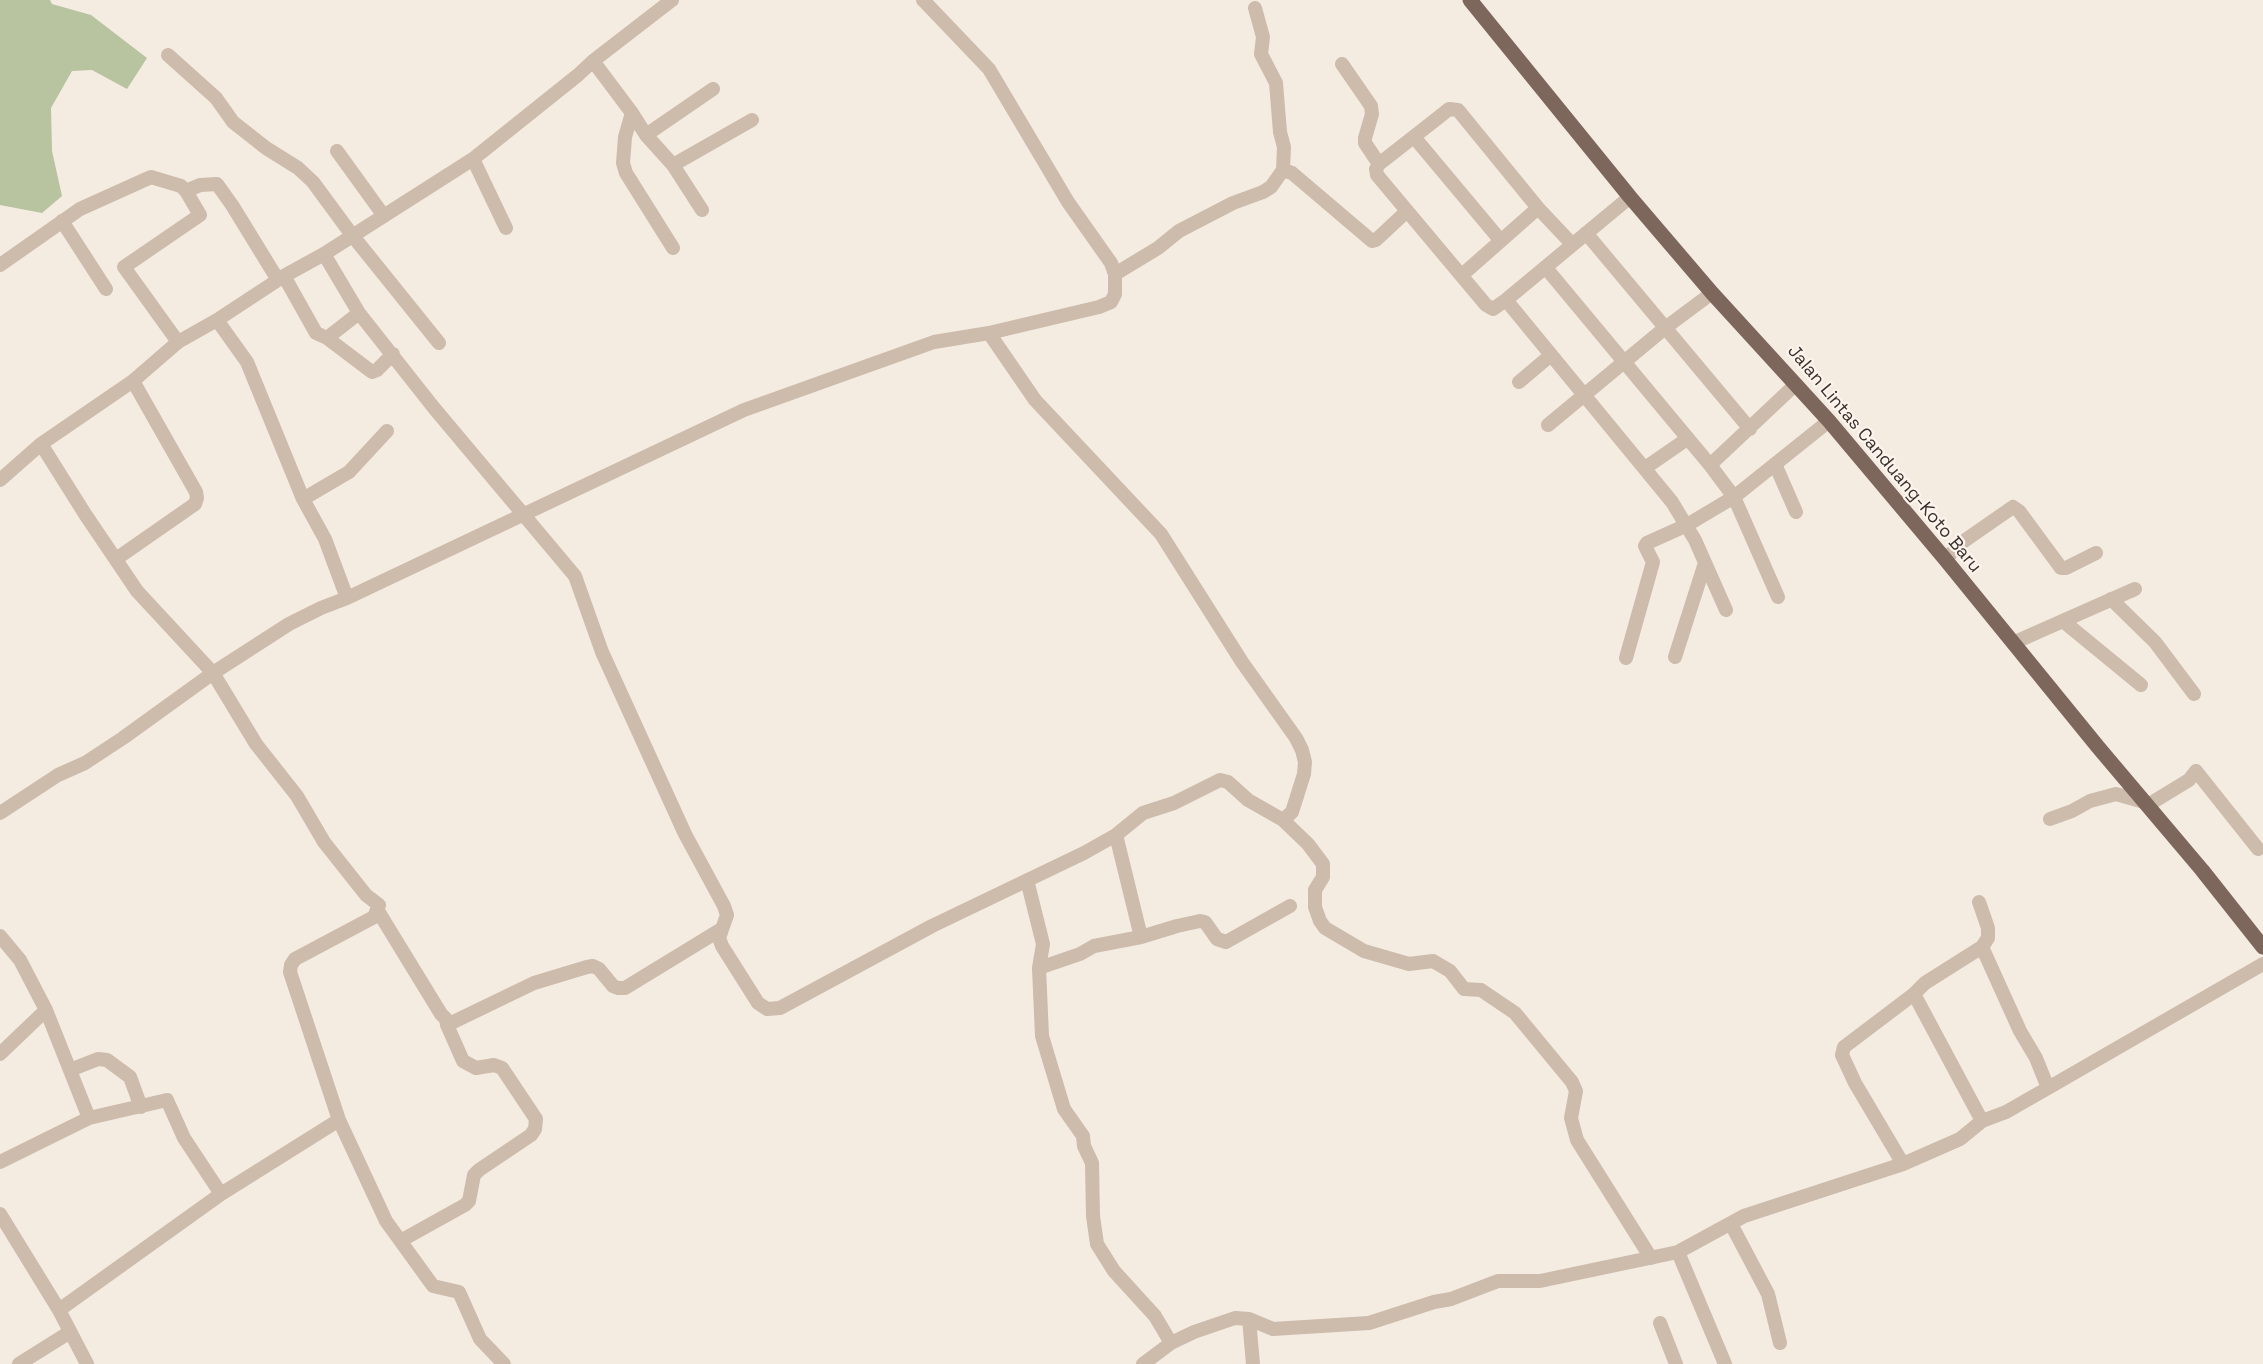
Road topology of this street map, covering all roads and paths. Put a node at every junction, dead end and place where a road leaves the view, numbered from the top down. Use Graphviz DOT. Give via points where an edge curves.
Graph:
graph roads {
  1 [pos="672,0"];
  2 [pos="922,0"];
  3 [pos="1470,0"];
  4 [pos="1255,8"];
  5 [pos="168,55"];
  6 [pos="593,61"];
  7 [pos="1342,64"];
  8 [pos="713,89"];
  9 [pos="633,113"];
  10 [pos="752,120"];
  11 [pos="646,135"];
  12 [pos="1414,137"];
  13 [pos="337,152"];
  14 [pos="473,159"];
  15 [pos="1379,164"];
  16 [pos="673,165"];
  17 [pos="1283,170"];
  18 [pos="186,191"];
  19 [pos="1630,197"];
  20 [pos="1538,208"];
  21 [pos="702,210"];
  22 [pos="1407,211"];
  23 [pos="384,216"];
  24 [pos="62,221"];
  25 [pos="506,228"];
  26 [pos="1586,233"];
  27 [pos="352,235"];
  28 [pos="1501,241"];
  29 [pos="1572,244"];
  30 [pos="673,248"];
  31 [pos="324,254"];
  32 [pos="0,265"];
  33 [pos="1546,268"];
  34 [pos="1115,274"];
  35 [pos="1462,275"];
  36 [pos="281,278"];
  37 [pos="106,289"];
  38 [pos="1712,293"];
  39 [pos="1506,300"];
  40 [pos="359,313"];
  41 [pos="217,320"];
  42 [pos="1665,328"];
  43 [pos="989,333"];
  44 [pos="327,338"];
  45 [pos="177,342"];
  46 [pos="439,342"];
  47 [pos="393,354"];
  48 [pos="1551,355"];
  49 [pos="1624,363"];
  50 [pos="133,381"];
  51 [pos="1519,382"];
  52 [pos="1796,384"];
  53 [pos="1586,395"];
  54 [pos="1829,421"];
  55 [pos="1548,425"];
  56 [pos="1750,429"];
  57 [pos="387,431"];
  58 [pos="1687,439"];
  59 [pos="41,444"];
  60 [pos="1775,464"];
  61 [pos="1710,465"];
  62 [pos="1646,468"];
  63 [pos="0,480"];
  64 [pos="1734,497"];
  65 [pos="303,499"];
  66 [pos="1796,512"];
  67 [pos="525,514"];
  68 [pos="1687,525"];
  69 [pos="2096,553"];
  70 [pos="116,559"];
  71 [pos="1945,559"];
  72 [pos="1705,563"];
  73 [pos="2135,589"];
  74 [pos="1778,597"];
  75 [pos="347,598"];
  76 [pos="2111,599"];
  77 [pos="1726,610"];
  78 [pos="2063,621"];
  79 [pos="2013,643"];
  80 [pos="1676,657"];
  81 [pos="1626,658"];
  82 [pos="213,673"];
  83 [pos="2141,685"];
  84 [pos="2194,694"];
  85 [pos="2146,803"];
  86 [pos="0,813"];
  87 [pos="1283,819"];
  88 [pos="2050,819"];
  89 [pos="1116,835"];
  90 [pos="2258,849"];
  91 [pos="1027,880"];
  92 [pos="1979,902"];
  93 [pos="1290,906"];
  94 [pos="378,911"];
  95 [pos="720,930"];
  96 [pos="0,936"];
  97 [pos="1140,937"];
  98 [pos="2262,944"];
  99 [pos="1982,947"];
  100 [pos="2263,964"];
  101 [pos="1039,968"];
  102 [pos="1914,994"];
  103 [pos="46,1010"];
  104 [pos="447,1025"];
  105 [pos="0,1054"];
  106 [pos="70,1070"];
  107 [pos="2048,1088"];
  108 [pos="141,1107"];
  109 [pos="89,1118"];
  110 [pos="339,1120"];
  111 [pos="1982,1121"];
  112 [pos="0,1162"];
  113 [pos="1902,1164"];
  114 [pos="221,1194"];
  115 [pos="0,1214"];
  116 [pos="1731,1224"];
  117 [pos="402,1240"];
  118 [pos="1678,1252"];
  119 [pos="1651,1258"];
  120 [pos="59,1310"];
  121 [pos="1249,1319"];
  122 [pos="1660,1323"];
  123 [pos="70,1332"];
  124 [pos="1780,1343"];
  125 [pos="1171,1344"];
  126 [pos="19,1364"];
  127 [pos="87,1364"];
  128 [pos="504,1364"];
  129 [pos="1143,1364"];
  130 [pos="1253,1364"];
  131 [pos="1676,1364"];
  132 [pos="1725,1364"];
  1 -- 6 [label="street"];
  2 -- 34 [label="street" via="989,69"];
  3 -- 19 [label="main road, Jalan Lintas Canduang-Koto Baru"];
  4 -- 17 [label="street" via="1263,37 1261,54 1276,83"];
  5 -- 27 [label="street" via="216,98 233,122 313,182"];
  6 -- 9 [label="street"];
  6 -- 14 [label="street"];
  7 -- 15 [label="street" via="1371,106 1365,143"];
  8 -- 11 [label="street"];
  9 -- 11 [label="street"];
  9 -- 30 [label="street" via="623,151 626,173"];
  10 -- 16 [label="street"];
  11 -- 16 [label="street"];
  12 -- 15 [label="street"];
  12 -- 20 [label="street" via="1449,109 1458,110"];
  12 -- 28 [label="street"];
  13 -- 23 [label="street"];
  14 -- 23 [label="street"];
  14 -- 25 [label="street"];
  15 -- 22 [label="street" via="1377,175"];
  16 -- 21 [label="street"];
  17 -- 22 [label="street" via="1293,173 1372,241"];
  17 -- 34 [label="street" via="1263,192 1233,202 1179,231"];
  18 -- 24 [label="street" via="182,186 151,177"];
  18 -- 36 [label="street" via="217,184"];
  18 -- 45 [label="street" via="200,215 124,267"];
  19 -- 26 [label="street"];
  19 -- 38 [label="main road, Jalan Lintas Canduang-Koto Baru"];
  20 -- 28 [label="street"];
  20 -- 29 [label="street"];
  22 -- 35 [label="street"];
  23 -- 27 [label="street"];
  24 -- 32 [label="street"];
  24 -- 37 [label="street"];
  26 -- 29 [label="street"];
  26 -- 42 [label="street"];
  27 -- 31 [label="street"];
  27 -- 46 [label="street"];
  28 -- 35 [label="street"];
  29 -- 33 [label="street"];
  31 -- 36 [label="street"];
  31 -- 40 [label="street"];
  33 -- 39 [label="street"];
  33 -- 49 [label="street"];
  34 -- 43 [label="street" via="1112,302"];
  35 -- 39 [label="street" via="1488,308 1496,309"];
  36 -- 41 [label="street"];
  36 -- 44 [label="street" via="316,333"];
  38 -- 42 [label="street"];
  38 -- 52 [label="main road, Jalan Lintas Canduang-Koto Baru"];
  39 -- 48 [label="street"];
  40 -- 44 [label="street"];
  40 -- 47 [label="street"];
  41 -- 45 [label="street"];
  41 -- 65 [label="street" via="247,362"];
  42 -- 49 [label="street"];
  42 -- 56 [label="street"];
  43 -- 67 [label="street" via="934,342 744,410"];
  43 -- 87 [label="street" via="1035,400 1161,534 1242,662 1296,738 1305,762 1304,774 1292,812"];
  44 -- 47 [label="street" via="372,372"];
  45 -- 50 [label="street"];
  47 -- 67 [label="street"];
  48 -- 51 [label="street"];
  48 -- 53 [label="street"];
  49 -- 53 [label="street"];
  49 -- 58 [label="street"];
  50 -- 59 [label="street"];
  50 -- 70 [label="street" via="197,498 195,504"];
  52 -- 54 [label="main road, Jalan Lintas Canduang-Koto Baru"];
  52 -- 56 [label="street"];
  53 -- 55 [label="street"];
  53 -- 62 [label="street"];
  54 -- 60 [label="street"];
  54 -- 71 [label="main road, Jalan Lintas Canduang-Koto Baru"];
  56 -- 61 [label="street"];
  57 -- 65 [label="street" via="350,472"];
  58 -- 61 [label="street"];
  58 -- 62 [label="street"];
  59 -- 63 [label="street"];
  59 -- 70 [label="street"];
  60 -- 64 [label="street"];
  60 -- 66 [label="street"];
  61 -- 64 [label="street"];
  62 -- 68 [label="street"];
  64 -- 68 [label="street"];
  64 -- 74 [label="street"];
  65 -- 75 [label="street" via="325,539"];
  67 -- 75 [label="street"];
  67 -- 95 [label="street" via="575,576 602,652 685,834 724,906 727,915"];
  68 -- 72 [label="street"];
  68 -- 81 [label="street" via="1645,546 1653,562"];
  69 -- 71 [label="street" via="2061,568 2013,507 1972,534"];
  70 -- 82 [label="street" via="137,591"];
  71 -- 79 [label="main road, Jalan Lintas Canduang-Koto Baru"];
  72 -- 77 [label="street"];
  72 -- 80 [label="street"];
  73 -- 76 [label="street"];
  75 -- 82 [label="street" via="289,624"];
  76 -- 78 [label="street"];
  76 -- 84 [label="street" via="2156,642"];
  78 -- 79 [label="street"];
  78 -- 83 [label="street"];
  79 -- 85 [label="main road, Jalan Lintas Canduang-Koto Baru"];
  82 -- 86 [label="street" via="85,763 58,775"];
  82 -- 94 [label="street" via="256,744 297,796 324,842 366,895 379,905"];
  85 -- 88 [label="street" via="2116,794"];
  85 -- 90 [label="street" via="2189,780 2196,771"];
  85 -- 98 [label="main road, Jalan Lintas Canduang-Koto Baru"];
  87 -- 89 [label="street" via="1220,780 1174,803 1143,813"];
  87 -- 119 [label="street" via="1323,864 1323,877 1315,890 1315,907 1325,928 1364,951 1409,964 1434,961 1450,971 1464,989 1481,990 1515,1013 1572,1082 1576,1091 1571,1118 1576,1140"];
  89 -- 91 [label="street"];
  89 -- 97 [label="street"];
  91 -- 95 [label="street" via="780,1008 767,1009 758,1003 722,946"];
  91 -- 101 [label="street" via="1043,944"];
  92 -- 99 [label="street" via="1988,928 1988,938"];
  93 -- 97 [label="street" via="1226,942 1217,939 1200,921"];
  94 -- 104 [label="street"];
  94 -- 110 [label="street" via="375,917 295,959 291,965"];
  95 -- 104 [label="street" via="625,987 613,986 599,969 587,967 534,983"];
  96 -- 103 [label="street" via="20,960"];
  97 -- 101 [label="street" via="1094,946"];
  99 -- 102 [label="street"];
  99 -- 107 [label="street"];
  100 -- 107 [label="street"];
  101 -- 125 [label="street" via="1042,1036 1065,1109 1083,1136 1092,1163 1097,1244 1114,1271 1155,1316"];
  102 -- 111 [label="street"];
  102 -- 113 [label="street" via="1845,1047 1842,1055"];
  103 -- 105 [label="street"];
  103 -- 106 [label="street"];
  104 -- 117 [label="street" via="463,1061 476,1068 502,1068 536,1119 535,1129 474,1175 465,1205"];
  106 -- 108 [label="street" via="98,1059 107,1060 130,1077"];
  106 -- 109 [label="street"];
  107 -- 111 [label="street"];
  108 -- 109 [label="street"];
  108 -- 114 [label="street" via="167,1100 184,1138"];
  109 -- 112 [label="street"];
  110 -- 114 [label="street"];
  110 -- 117 [label="street" via="374,1199"];
  111 -- 113 [label="street" via="1960,1139"];
  113 -- 116 [label="street" via="1744,1216"];
  114 -- 120 [label="street"];
  115 -- 120 [label="street"];
  116 -- 118 [label="street"];
  116 -- 124 [label="street" via="1768,1294"];
  117 -- 128 [label="street" via="434,1286 459,1292 480,1339"];
  118 -- 119 [label="street"];
  118 -- 132 [label="street"];
  119 -- 121 [label="street" via="1540,1281 1498,1281 1369,1323 1273,1329"];
  120 -- 123 [label="street"];
  121 -- 125 [label="street" via="1228,1320"];
  121 -- 130 [label="street"];
  122 -- 131 [label="street"];
  123 -- 126 [label="street"];
  123 -- 127 [label="street"];
  125 -- 129 [label="street"];
}
